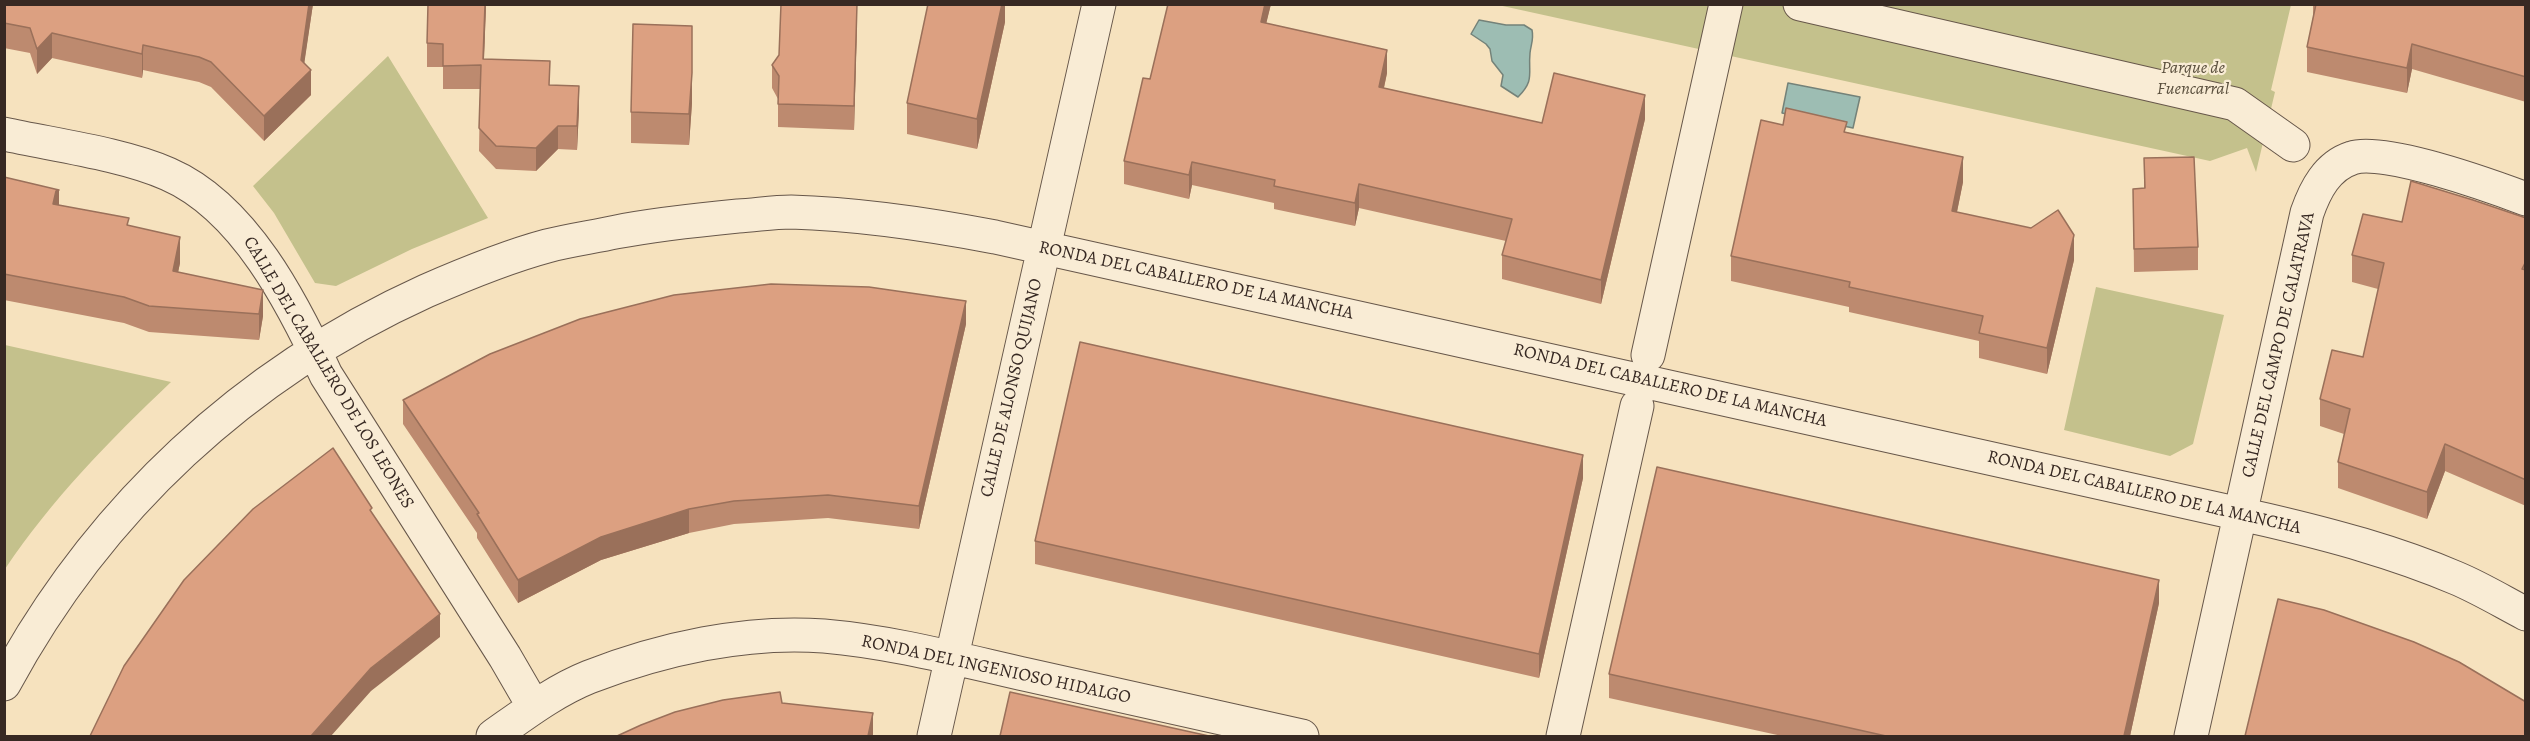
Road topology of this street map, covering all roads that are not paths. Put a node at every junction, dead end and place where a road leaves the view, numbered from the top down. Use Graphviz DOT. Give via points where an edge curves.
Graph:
graph roads {
  1 [pos="1099,4"];
  2 [pos="1726,4"];
  3 [pos="1800,4"];
  4 [pos="4,134"];
  5 [pos="2293,145"];
  6 [pos="2526,199"];
  7 [pos="1043,247"];
  8 [pos="314,349"];
  9 [pos="1648,355"];
  10 [pos="1637,406"];
  11 [pos="2241,514"];
  12 [pos="2526,614"];
  13 [pos="951,658"];
  14 [pos="4,684"];
  15 [pos="534,707"];
  16 [pos="493,736"];
  17 [pos="934,736"];
  18 [pos="1302,736"];
  19 [pos="1563,736"];
  20 [pos="2191,736"];
  1 -- 7 [label="street, CALLE DE ALONSO QUIJANO"];
  2 -- 9 [label="street"];
  3 -- 5 [label="street" via="2235,105"];
  4 -- 8 [label="street, CALLE DEL CABALLERO DE LOS LEONES" via="117,158 168,174 207,197 243,233 300,318"];
  6 -- 11 [label="street, CALLE DEL CAMPO DE CALATRAVA" via="2384,156 2350,158 2332,170 2316,188 2307,213"];
  7 -- 8 [label="street, RONDA DEL CABALLERO DE LA MANCHA" via="863,216 788,212 668,222 547,246 463,275"];
  7 -- 11 [label="street, RONDA DEL CABALLERO DE LA MANCHA"];
  7 -- 13 [label="street, CALLE DE ALONSO QUIJANO"];
  8 -- 14 [label="street, RONDA DEL CABALLERO DE LA MANCHA" via="225,415 169,464 117,519 65,585"];
  8 -- 15 [label="street, CALLE DEL CABALLERO DE LOS LEONES" via="326,375"];
  10 -- 19 [label="street"];
  11 -- 12 [label="street, RONDA DEL CABALLERO DE LA MANCHA" via="2336,536 2392,554 2457,579"];
  11 -- 20 [label="street, CALLE DEL CAMPO DE CALATRAVA"];
  13 -- 15 [label="street, RONDA DEL INGENIOSO HIDALGO" via="895,645 821,636 715,642 653,656 588,678"];
  13 -- 17 [label="street, CALLE DE ALONSO QUIJANO"];
  13 -- 18 [label="street, RONDA DEL INGENIOSO HIDALGO"];
  15 -- 16 [label="street, RONDA DEL INGENIOSO HIDALGO"];
}
